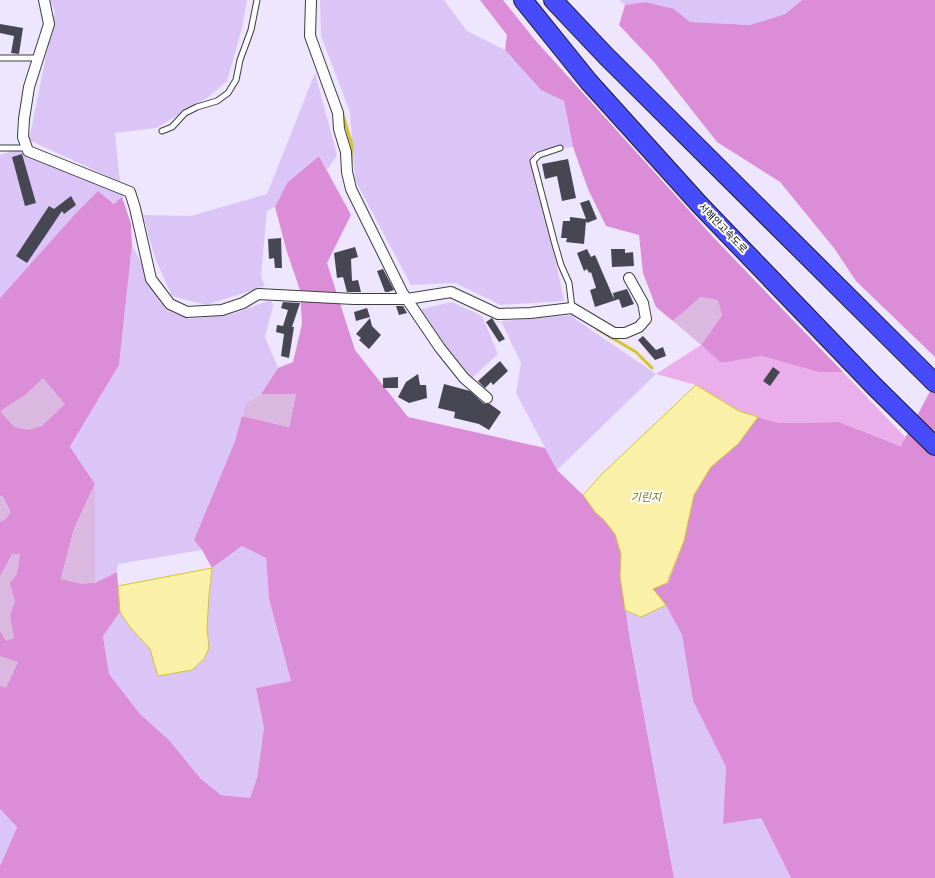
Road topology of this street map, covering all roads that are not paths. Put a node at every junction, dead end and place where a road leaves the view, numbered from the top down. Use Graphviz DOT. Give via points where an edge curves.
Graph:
graph roads {
  1 [pos="44,0"];
  2 [pos="257,0"];
  3 [pos="311,0"];
  4 [pos="522,0"];
  5 [pos="553,0"];
  6 [pos="0,58"];
  7 [pos="38,58"];
  8 [pos="162,131"];
  9 [pos="0,148"];
  10 [pos="27,148"];
  11 [pos="560,148"];
  12 [pos="629,278"];
  13 [pos="406,299"];
  14 [pos="572,308"];
  15 [pos="935,383"];
  16 [pos="487,398"];
  17 [pos="935,446"];
  1 -- 7 [label="street" via="49,24"];
  2 -- 8 [label="lane" via="236,80 228,92 217,101 185,113 172,127"];
  3 -- 13 [label="street" via="310,36 338,113 351,189"];
  4 -- 17 [label="highway, 서해안고속도로" via="589,82 700,205"];
  5 -- 15 [label="highway" via="606,56"];
  6 -- 7 [label="lane"];
  7 -- 10 [label="street" via="29,87 24,119 23,138"];
  9 -- 10 [label="lane"];
  10 -- 13 [label="street" via="28,151 130,192 151,279 170,304 187,312 222,310 244,303 258,294"];
  11 -- 14 [label="lane" via="539,155 533,161 561,265 569,283"];
  12 -- 14 [label="street" via="643,302 646,319 639,327 625,333 614,333"];
  13 -- 14 [label="street" via="451,292 498,314"];
  13 -- 16 [label="street" via="459,372"];
}
